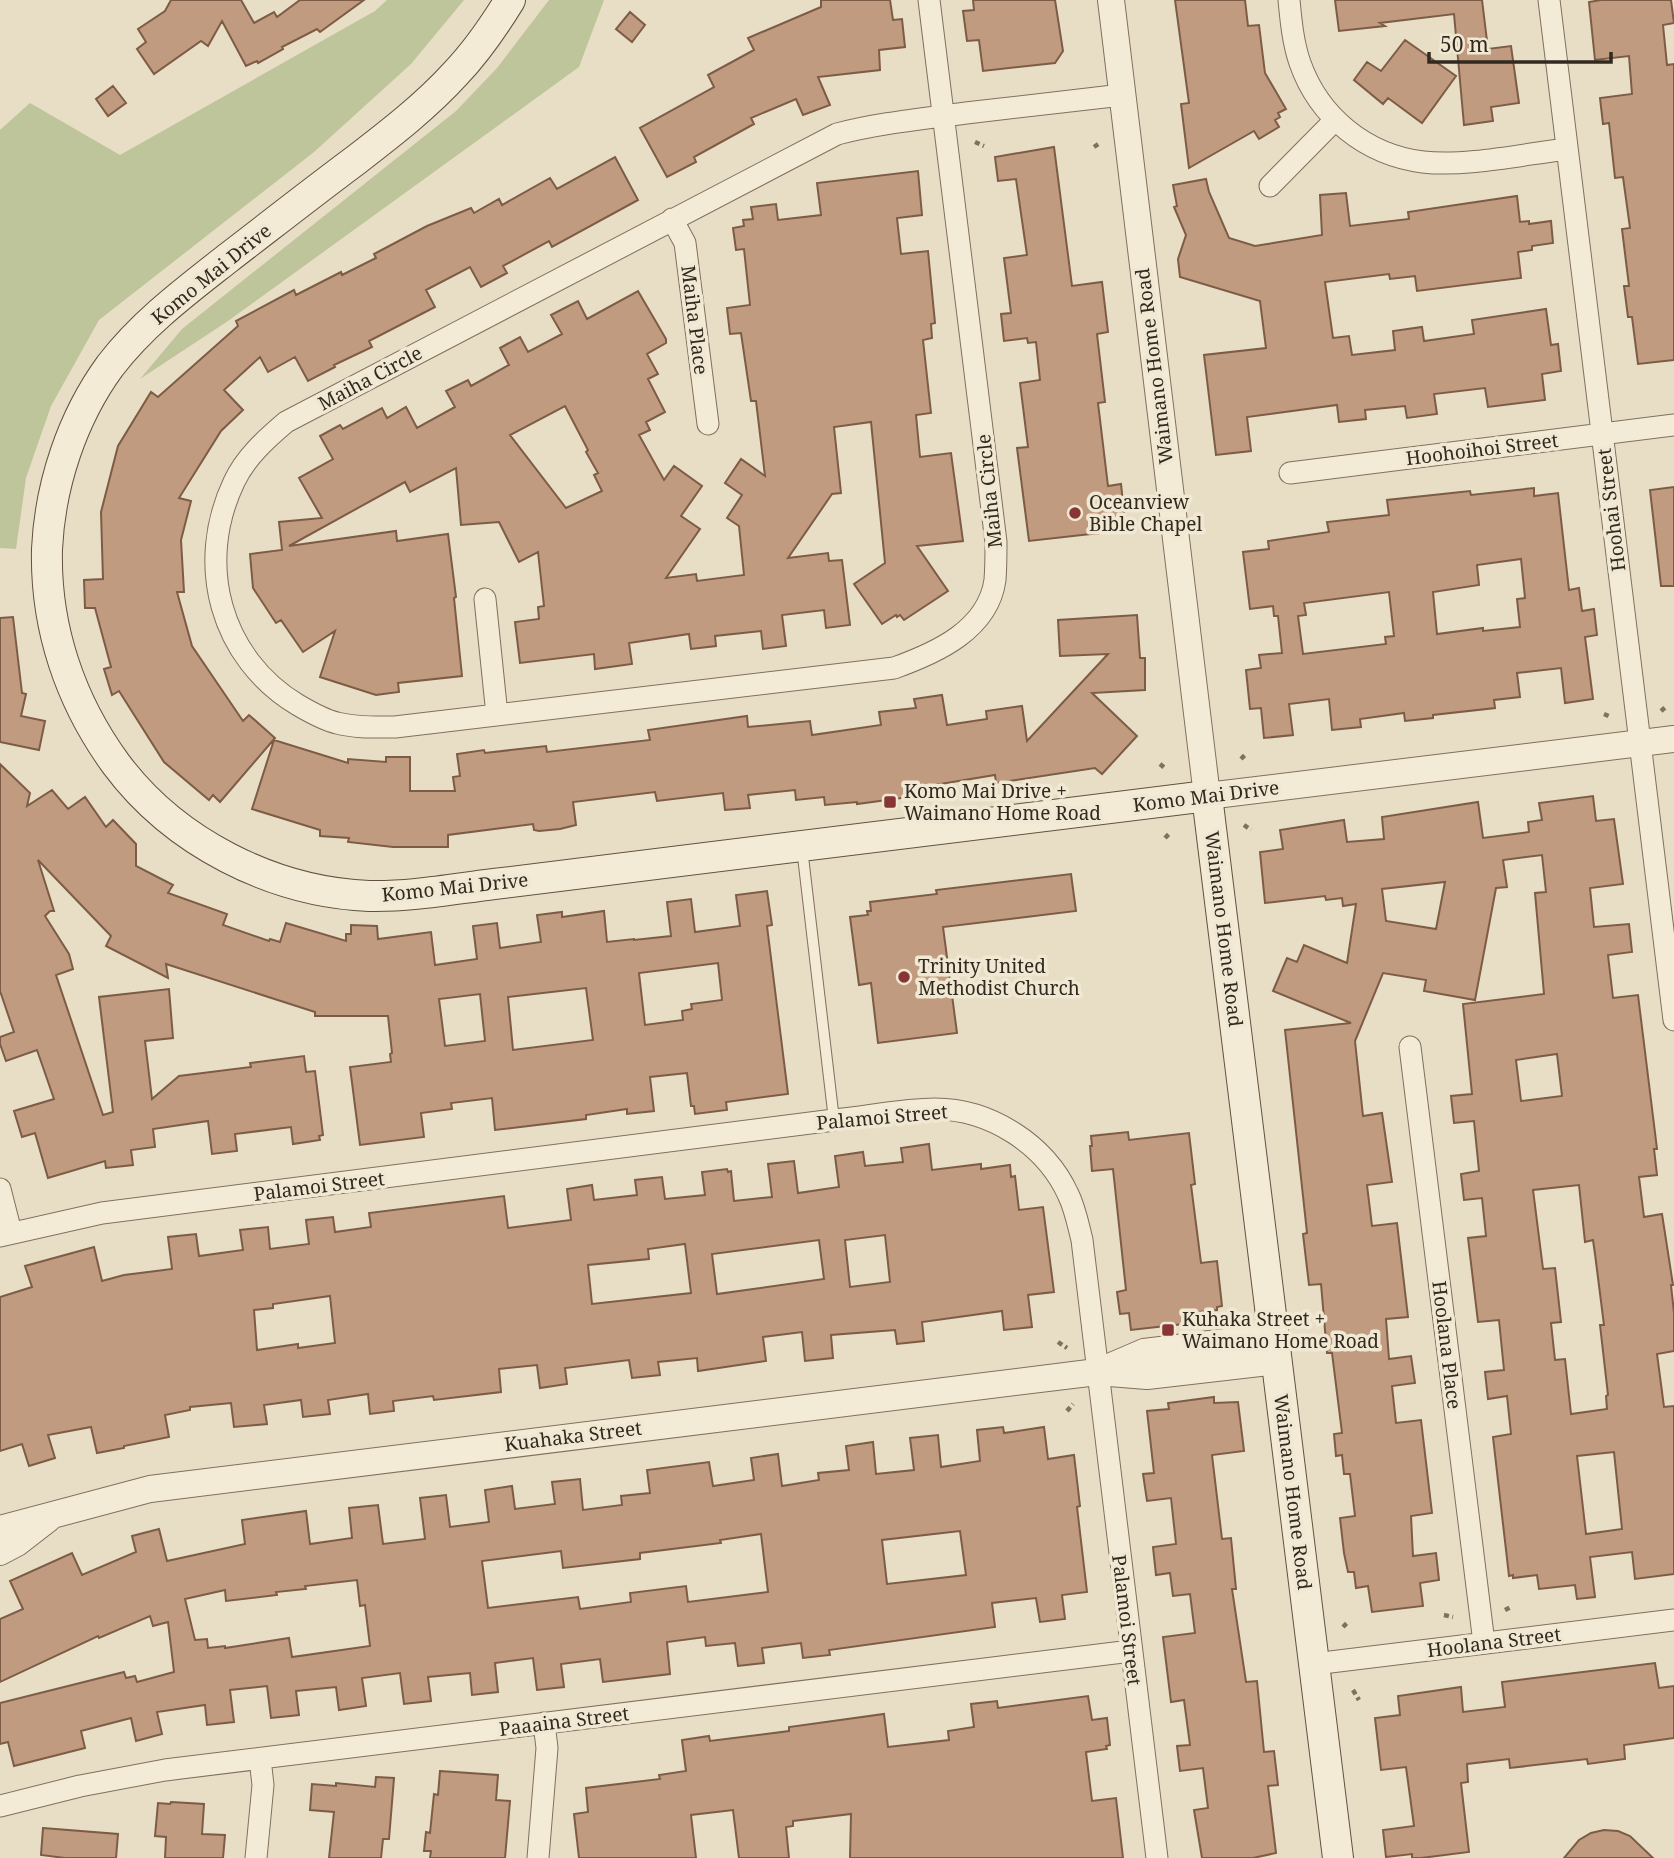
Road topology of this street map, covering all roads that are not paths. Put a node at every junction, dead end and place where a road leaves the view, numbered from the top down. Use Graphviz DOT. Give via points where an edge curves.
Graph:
graph roads {
  1 [pos="510,0"];
  2 [pos="929,0"];
  3 [pos="1111,0"];
  4 [pos="1289,0"];
  5 [pos="1549,0"];
  6 [pos="1122,95"];
  7 [pos="944,116"];
  8 [pos="1335,120"];
  9 [pos="1567,149"];
  10 [pos="1270,186"];
  11 [pos="672,219"];
  12 [pos="708,424"];
  13 [pos="1674,425"];
  14 [pos="1602,434"];
  15 [pos="1290,473"];
  16 [pos="485,599"];
  17 [pos="497,715"];
  18 [pos="1674,739"];
  19 [pos="1640,743"];
  20 [pos="1207,796"];
  21 [pos="802,845"];
  22 [pos="1674,1020"];
  23 [pos="1410,1047"];
  24 [pos="834,1120"];
  25 [pos="0,1189"];
  26 [pos="5,1234"];
  27 [pos="1275,1349"];
  28 [pos="1097,1371"];
  29 [pos="52,1516"];
  30 [pos="0,1528"];
  31 [pos="0,1552"];
  32 [pos="1674,1620"];
  33 [pos="1484,1643"];
  34 [pos="1131,1651"];
  35 [pos="1314,1664"];
  36 [pos="544,1723"];
  37 [pos="260,1759"];
  38 [pos="0,1806"];
  39 [pos="256,1858"];
  40 [pos="538,1858"];
  41 [pos="1157,1858"];
  42 [pos="1338,1858"];
  1 -- 21 [label="main road, Komo Mai Drive" via="455,74 408,119 172,302 99,381 61,465 48,535 50,607 60,654 100,742 145,797 195,839 295,884 369,896 408,894"];
  2 -- 7 [label="street"];
  3 -- 6 [label="street, Waimano Home Road"];
  4 -- 8 [label="street" via="1307,83"];
  5 -- 9 [label="street, Hoohai Street"];
  6 -- 7 [label="street, Maiha Circle"];
  6 -- 20 [label="street, Waimano Home Road"];
  7 -- 11 [label="street, Maiha Circle" via="837,134"];
  7 -- 17 [label="street, Maiha Circle" via="996,542 995,581 974,622 932,654 894,668"];
  8 -- 9 [label="street" via="1373,148 1424,162"];
  8 -- 10 [label="street"];
  9 -- 14 [label="street, Hoohai Street"];
  11 -- 12 [label="street, Maiha Place" via="685,243"];
  11 -- 17 [label="street, Maiha Circle" via="286,422 249,459 223,511 216,541 219,597 238,645 266,683 282,695 336,723 363,726 396,727"];
  13 -- 14 [label="street, Hoohoihoi Street"];
  14 -- 15 [label="street, Hoohoihoi Street"];
  14 -- 19 [label="street, Hoohai Street"];
  16 -- 17 [label="street"];
  18 -- 19 [label="street, Komo Mai Drive"];
  19 -- 20 [label="street, Komo Mai Drive"];
  19 -- 22 [label="street, Hoohai Street"];
  20 -- 21 [label="main road, Komo Mai Drive"];
  20 -- 27 [label="main road, Waimano Home Road"];
  21 -- 24 [label="lane"];
  23 -- 33 [label="street, Hoolana Place"];
  24 -- 26 [label="street, Palamoi Street" via="102,1213"];
  24 -- 28 [label="street, Palamoi Street" via="935,1109 960,1111 995,1121 1040,1153 1058,1175 1077,1216"];
  25 -- 26 [label="street"];
  27 -- 28 [label="street, Kuahaka Street" via="1144,1352"];
  27 -- 35 [label="main road, Waimano Home Road"];
  28 -- 29 [label="street, Kuahaka Street" via="150,1489"];
  28 -- 34 [label="street, Palamoi Street"];
  29 -- 30 [label="street, Kuahaka Street"];
  29 -- 31 [label="street, Kuahaka Street"];
  32 -- 33 [label="street, Hoolana Street"];
  33 -- 35 [label="street, Hoolana Street"];
  34 -- 36 [label="street, Paaaina Street"];
  34 -- 41 [label="street, Palamoi Street"];
  35 -- 42 [label="main road, Waimano Home Road"];
  36 -- 37 [label="street, Paaaina Street"];
  36 -- 40 [label="street" via="547,1748"];
  37 -- 38 [label="street, Paaaina Street" via="153,1772"];
  37 -- 39 [label="street" via="263,1785"];
}
